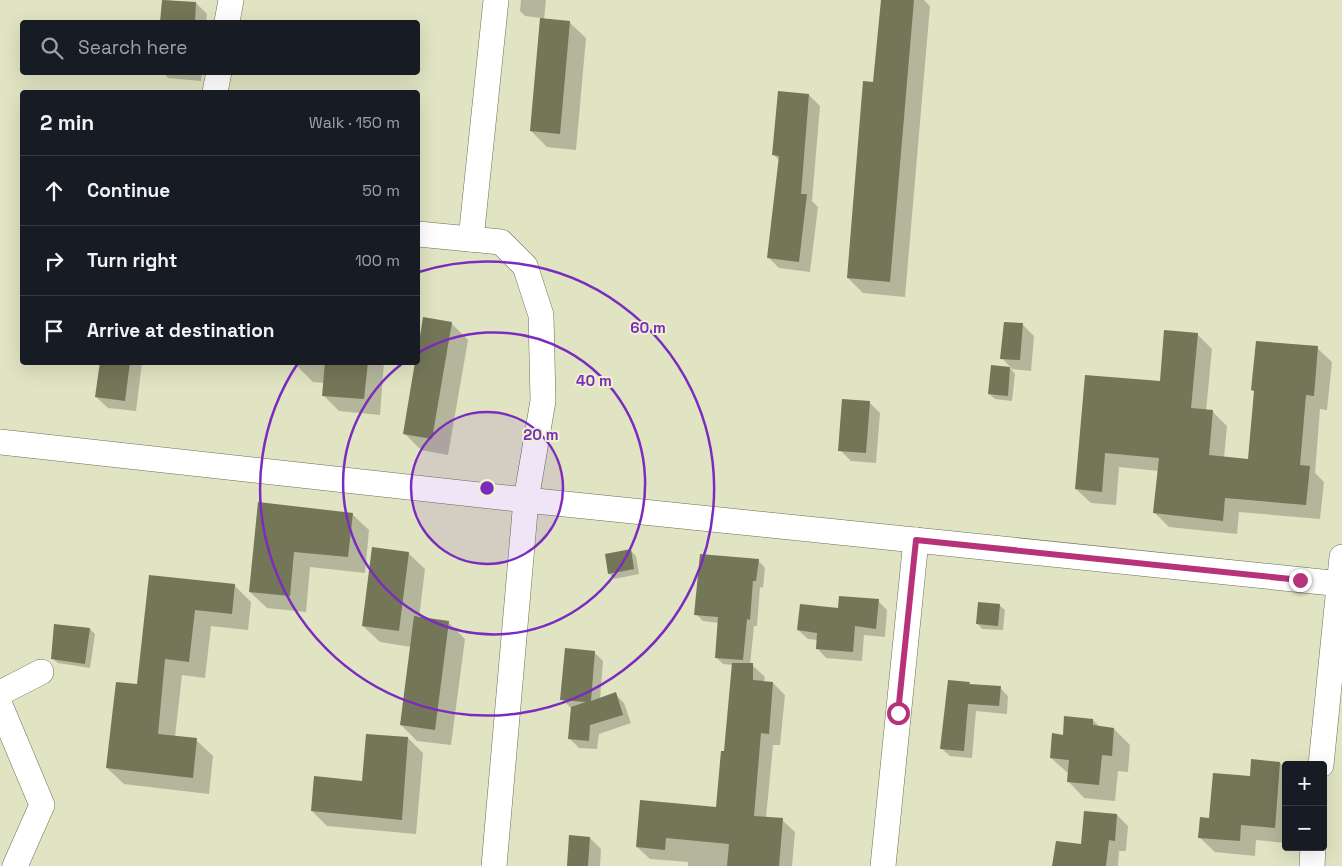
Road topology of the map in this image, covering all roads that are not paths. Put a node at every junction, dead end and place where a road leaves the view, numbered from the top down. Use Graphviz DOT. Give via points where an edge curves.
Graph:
graph roads {
  1 [pos="231,0"];
  2 [pos="496,0"];
  3 [pos="227,20"];
  4 [pos="219,75"];
  5 [pos="216,90"];
  6 [pos="420,234"];
  7 [pos="471,239"];
  8 [pos="0,442"];
  9 [pos="526,500"];
  10 [pos="916,540"];
  11 [pos="1342,557"];
  12 [pos="1340,584"];
  13 [pos="41,672"];
  14 [pos="0,693"];
  15 [pos="0,704"];
  16 [pos="1321,761"];
  17 [pos="1313,851"];
  18 [pos="15,866"];
  19 [pos="494,866"];
  20 [pos="882,866"];
  21 [pos="1312,866"];
  1 -- 3 [label="street"];
  2 -- 7 [label="street"];
  4 -- 5 [label="street"];
  6 -- 7 [label="street"];
  7 -- 9 [label="street" via="501,242 525,266 541,315 543,401"];
  8 -- 9 [label="street"];
  9 -- 10 [label="street"];
  9 -- 19 [label="street"];
  10 -- 12 [label="street"];
  10 -- 20 [label="street"];
  11 -- 12 [label="street"];
  12 -- 16 [label="street"];
  13 -- 14 [label="street"];
  15 -- 18 [label="street" via="42,804"];
  17 -- 21 [label="street"];
}
